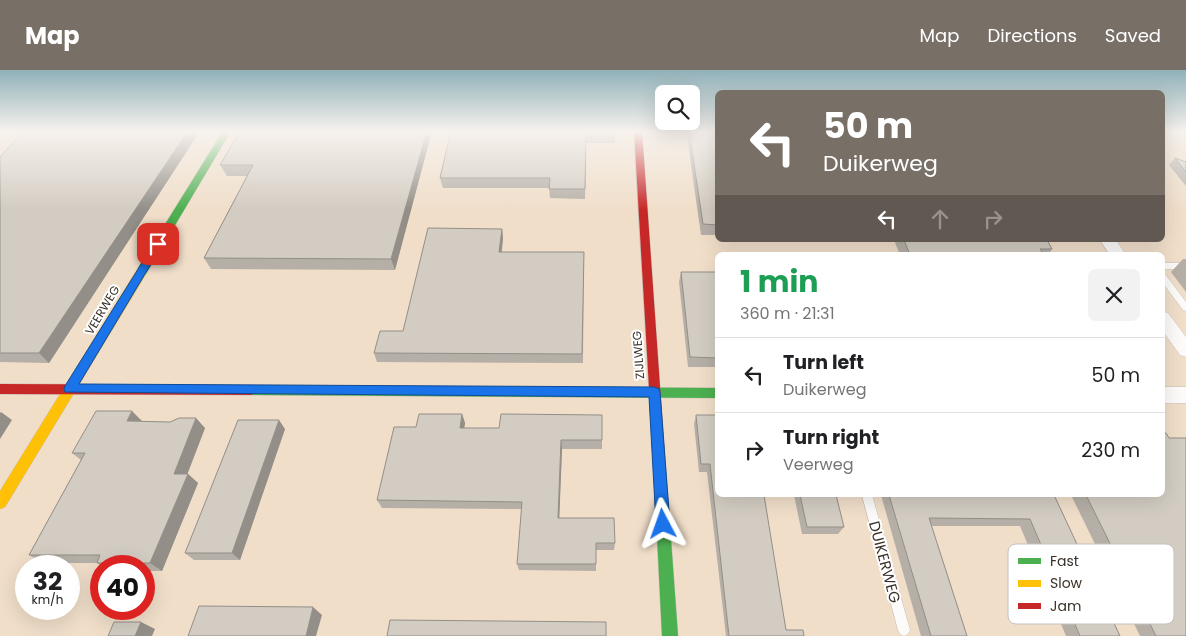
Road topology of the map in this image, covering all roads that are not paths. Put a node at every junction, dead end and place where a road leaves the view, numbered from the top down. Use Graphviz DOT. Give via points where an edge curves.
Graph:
graph roads {
  1 [pos="211,157"];
  2 [pos="640,157"];
  3 [pos="1165,266"];
  4 [pos="1186,266"];
  5 [pos="1165,280"];
  6 [pos="1172,289"];
  7 [pos="1165,290"];
  8 [pos="1186,308"];
  9 [pos="1165,321"];
  10 [pos="1186,350"];
  11 [pos="0,389"];
  12 [pos="70,389"];
  13 [pos="654,392"];
  14 [pos="715,393"];
  15 [pos="1165,395"];
  16 [pos="1186,395"];
  17 [pos="868,497"];
  18 [pos="0,504"];
  19 [pos="904,630"];
  20 [pos="670,636"];
  1 -- 12 [label="street, VEERWEG"];
  2 -- 13 [label="street, ZIJLWEG"];
  3 -- 4 [label="lane"];
  5 -- 6 [label="lane"];
  6 -- 7 [label="lane"];
  6 -- 8 [label="lane"];
  9 -- 10 [label="street"];
  11 -- 12 [label="street"];
  12 -- 13 [label="street"];
  12 -- 18 [label="street, VEERWEG"];
  13 -- 14 [label="street"];
  13 -- 20 [label="street, ZIJLWEG"];
  15 -- 16 [label="street"];
  17 -- 19 [label="lane, DUIKERWEG"];
}
